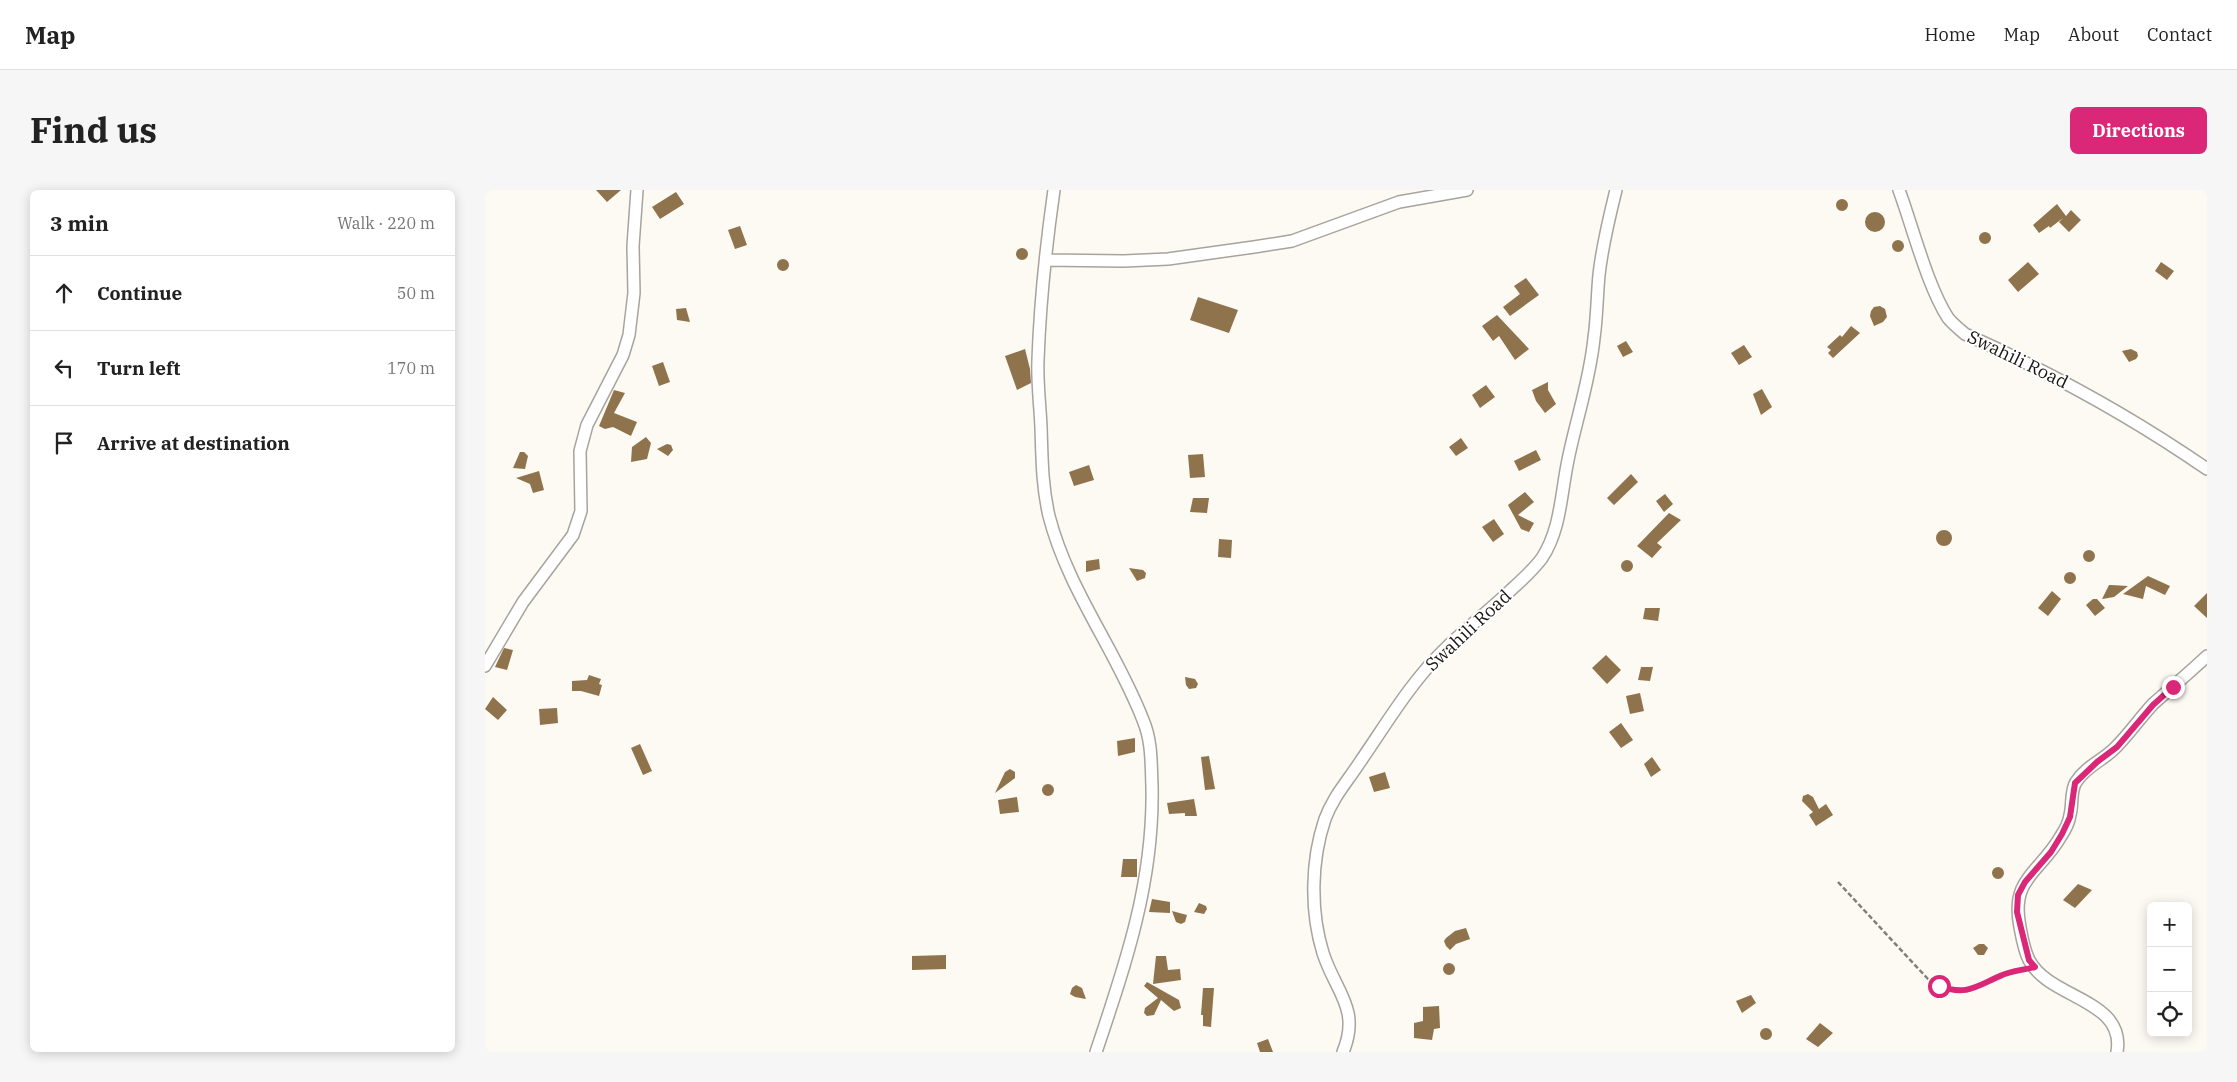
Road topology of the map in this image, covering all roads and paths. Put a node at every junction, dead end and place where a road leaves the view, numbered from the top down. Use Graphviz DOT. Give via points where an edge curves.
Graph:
graph roads {
  1 [pos="637,190"];
  2 [pos="1054,190"];
  3 [pos="1467,190"];
  4 [pos="1616,190"];
  5 [pos="1899,190"];
  6 [pos="1045,260"];
  7 [pos="2207,469"];
  8 [pos="2207,656"];
  9 [pos="485,666"];
  10 [pos="1838,882"];
  11 [pos="2035,967"];
  12 [pos="1096,1052"];
  13 [pos="1343,1052"];
  14 [pos="2117,1052"];
  1 -- 9 [label="street" via="634,293 629,335 587,425 580,451 581,511 573,535 523,602"];
  2 -- 6 [label="street"];
  3 -- 6 [label="street" via="1399,202 1291,241 1168,259"];
  4 -- 13 [label="street, Swahili Road" via="1599,274 1587,382 1553,536 1542,558 1523,579 1446,648 1417,680 1337,792 1319,836 1314,881 1316,920 1323,952 1349,1010 1350,1026"];
  5 -- 7 [label="street, Swahili Road" via="1931,280 1956,326 1965,334 2077,388"];
  6 -- 12 [label="street" via="1038,362 1041,470 1047,508 1067,569 1144,720 1151,754 1153,823 1146,879 1126,965"];
  8 -- 11 [label="street" via="2153,705 2117,747 2075,783 2070,817 2062,834 2018,895 2017,912 2023,940 2029,960"];
  10 -- 11 [label="path" via="1928,979 1939,986 1967,991 2001,975"];
  11 -- 14 [label="street" via="2063,990 2105,1013 2118,1034"];
}
